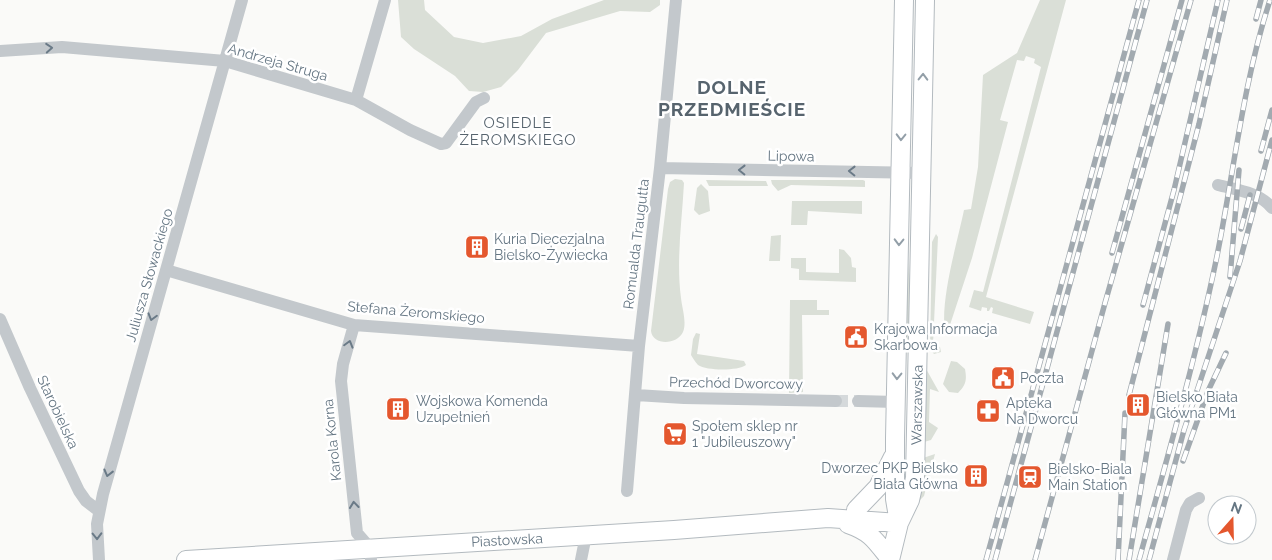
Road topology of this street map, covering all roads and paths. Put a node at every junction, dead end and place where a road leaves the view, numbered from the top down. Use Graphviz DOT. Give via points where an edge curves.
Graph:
graph roads {
  1 [pos="242,0"];
  2 [pos="385,0"];
  3 [pos="676,0"];
  4 [pos="904,0"];
  5 [pos="925,0"];
  6 [pos="0,51"];
  7 [pos="225,61"];
  8 [pos="484,98"];
  9 [pos="356,100"];
  10 [pos="660,168"];
  11 [pos="900,172"];
  12 [pos="921,173"];
  13 [pos="1218,185"];
  14 [pos="1272,208"];
  15 [pos="166,270"];
  16 [pos="0,319"];
  17 [pos="354,325"];
  18 [pos="639,346"];
  19 [pos="636,395"];
  20 [pos="836,401"];
  21 [pos="858,401"];
  22 [pos="896,402"];
  23 [pos="896,452"];
  24 [pos="627,491"];
  25 [pos="1199,498"];
  26 [pos="856,510"];
  27 [pos="99,511"];
  28 [pos="828,518"];
  29 [pos="899,523"];
  30 [pos="586,535"];
  31 [pos="371,554"];
  32 [pos="99,560"];
  33 [pos="186,560"];
  34 [pos="581,560"];
  35 [pos="890,560"];
  36 [pos="1173,560"];
  1 -- 7 [label="street, Juliusza Słowackiego"];
  2 -- 9 [label="street"];
  3 -- 10 [label="street, Romualda Traugutta"];
  4 -- 11 [label="main road, Warszawska, one-way"];
  12 -- 5 [label="main road, Warszawska, one-way"];
  6 -- 7 [label="street, Andrzeja Struga, one-way" via="62,47"];
  7 -- 9 [label="street, Andrzeja Struga"];
  7 -- 15 [label="street, Juliusza Słowackiego"];
  8 -- 9 [label="street, Andrzeja Struga" via="476,102 446,144 410,130"];
  11 -- 10 [label="street, Lipowa, one-way"];
  10 -- 18 [label="street, Romualda Traugutta"];
  11 -- 12 [label="street, Lipowa"];
  11 -- 22 [label="main road, Warszawska, one-way"];
  12 -- 29 [label="main road, Warszawska" via="915,478 910,500"];
  13 -- 14 [label="street" via="1257,196"];
  15 -- 17 [label="street, Stefana Żeromskiego"];
  15 -- 27 [label="street, Juliusza Słowackiego, one-way"];
  16 -- 27 [label="street, Starobielska" via="78,491"];
  17 -- 18 [label="street, Stefana Żeromskiego"];
  31 -- 17 [label="street, Karola Korna, one-way" via="356,533 341,381"];
  18 -- 19 [label="street, Romualda Traugutta"];
  19 -- 20 [label="street, Przechód Dworcowy"];
  19 -- 24 [label="street, Romualda Traugutta"];
  21 -- 22 [label="street"];
  22 -- 23 [label="main road, Warszawska"];
  23 -- 26 [label="main road" via="878,487"];
  23 -- 29 [label="main road, Warszawska" via="895,499"];
  25 -- 36 [label="street" via="1186,510"];
  26 -- 28 [label="main road, Piastowska"];
  26 -- 29 [label="main road, Piastowska"];
  27 -- 32 [label="street, Juliusza Słowackiego, one-way"];
  28 -- 29 [label="main road, Piastowska"];
  28 -- 30 [label="main road, Piastowska"];
  28 -- 35 [label="main road" via="870,534"];
  29 -- 35 [label="main road"];
  30 -- 31 [label="main road, Piastowska"];
  30 -- 34 [label="street"];
  31 -- 33 [label="main road, Piastowska"];
}
